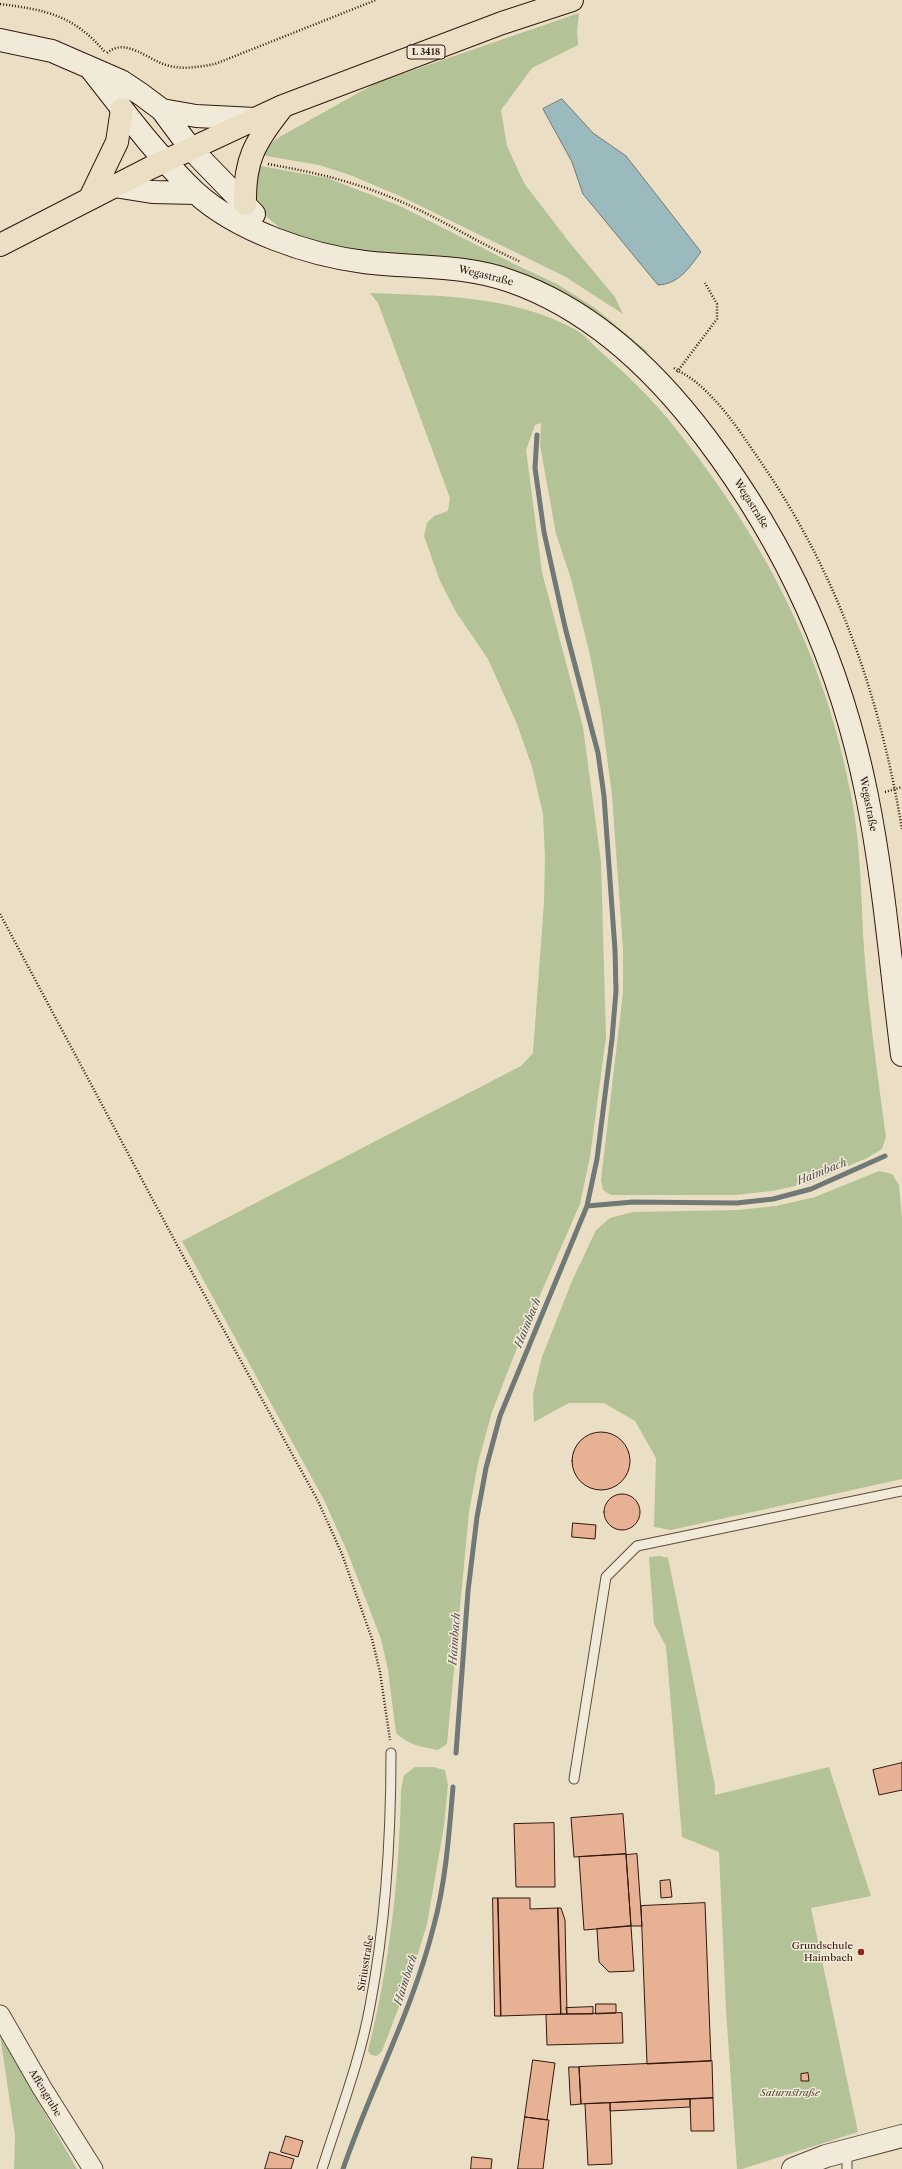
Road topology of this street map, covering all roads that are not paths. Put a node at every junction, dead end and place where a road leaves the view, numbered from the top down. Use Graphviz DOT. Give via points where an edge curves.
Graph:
graph roads {
  1 [pos="572,0"];
  2 [pos="0,40"];
  3 [pos="91,69"];
  4 [pos="283,106"];
  5 [pos="122,109"];
  6 [pos="162,110"];
  7 [pos="255,119"];
  8 [pos="191,148"];
  9 [pos="166,161"];
  10 [pos="114,186"];
  11 [pos="196,193"];
  12 [pos="90,198"];
  13 [pos="245,204"];
  14 [pos="275,238"];
  15 [pos="0,245"];
  16 [pos="902,1055"];
  17 [pos="902,1491"];
  18 [pos="391,1753"];
  19 [pos="574,1779"];
  20 [pos="0,2015"];
  21 [pos="902,2136"];
  22 [pos="847,2160"];
  23 [pos="93,2169"];
  24 [pos="322,2169"];
  25 [pos="792,2169"];
  1 -- 4 [label="main road, L 3418" via="502,22"];
  2 -- 3 [label="main road" via="52,51"];
  3 -- 5 [label="main road, Wegastraße"];
  3 -- 6 [label="main road" via="120,81"];
  4 -- 7 [label="main road, L 3418"];
  4 -- 13 [label="main road" via="262,132 248,160"];
  5 -- 9 [label="main road, Wegastraße"];
  5 -- 12 [label="main road" via="117,142"];
  6 -- 7 [label="main road" via="196,116"];
  6 -- 8 [label="main road, Wegastraße"];
  7 -- 8 [label="main road, L 3418"];
  8 -- 9 [label="main road, L 3418"];
  8 -- 13 [label="main road, Wegastraße"];
  9 -- 10 [label="main road, L 3418"];
  9 -- 11 [label="main road, Wegastraße"];
  10 -- 11 [label="main road" via="152,192"];
  10 -- 12 [label="main road, L 3418"];
  11 -- 14 [label="main road, Wegastraße" via="232,219"];
  12 -- 15 [label="main road, L 3418"];
  13 -- 14 [label="main road, Wegastraße"];
  14 -- 16 [label="main road, Wegastraße" via="296,248 333,258 370,263 448,267 485,274 521,285 562,304 590,321 665,388 702,432 748,498 790,569 827,654 851,729 867,795"];
  17 -- 19 [label="lane" via="637,1546 606,1577"];
  18 -- 24 [label="lane, Siriusstraße" via="391,1831 387,1892 371,2000 357,2058"];
  20 -- 23 [label="street, Affengrube"];
  21 -- 22 [label="main road"];
  22 -- 25 [label="main road"];
}
